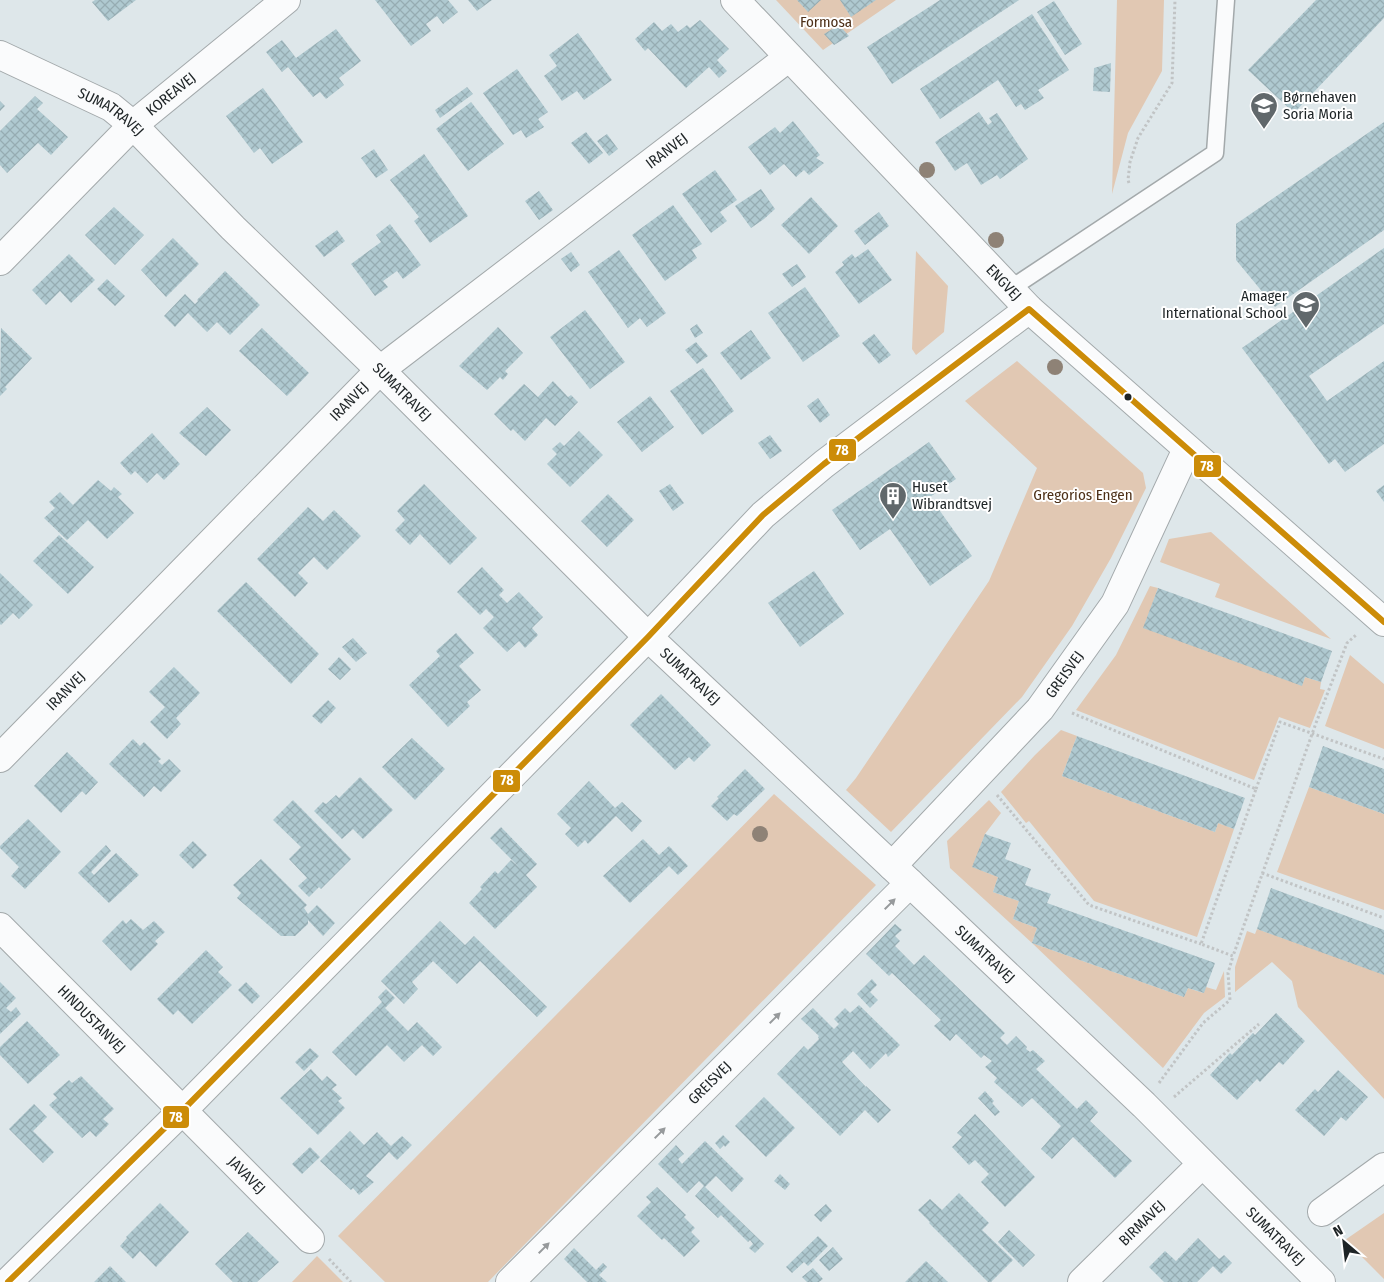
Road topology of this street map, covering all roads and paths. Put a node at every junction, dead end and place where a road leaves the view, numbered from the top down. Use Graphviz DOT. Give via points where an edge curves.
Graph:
graph roads {
  1 [pos="286,0"];
  2 [pos="735,0"];
  3 [pos="1176,0"];
  4 [pos="1226,0"];
  5 [pos="0,56"];
  6 [pos="788,58"];
  7 [pos="133,125"];
  8 [pos="1137,205"];
  9 [pos="0,261"];
  10 [pos="1010,289"];
  11 [pos="1029,309"];
  12 [pos="380,370"];
  13 [pos="1187,449"];
  14 [pos="1380,618"];
  15 [pos="648,637"];
  16 [pos="1045,702"];
  17 [pos="1312,733"];
  18 [pos="0,758"];
  19 [pos="1384,759"];
  20 [pos="979,774"];
  21 [pos="1256,789"];
  22 [pos="1262,873"];
  23 [pos="901,874"];
  24 [pos="1384,918"];
  25 [pos="0,927"];
  26 [pos="1201,944"];
  27 [pos="1233,956"];
  28 [pos="1259,1024"];
  29 [pos="183,1110"];
  30 [pos="1148,1110"];
  31 [pos="1202,1164"];
  32 [pos="1384,1167"];
  33 [pos="1322,1212"];
  34 [pos="310,1239"];
  35 [pos="8,1282"];
  36 [pos="510,1282"];
  37 [pos="1082,1282"];
  38 [pos="1322,1282"];
  1 -- 7 [label="street, KOREAVEJ"];
  2 -- 6 [label="street, ENGVEJ"];
  3 -- 8 [label="path" via="1172,83 1138,138 1130,162 1128,180"];
  4 -- 8 [label="lane" via="1215,153"];
  5 -- 7 [label="street, SUMATRAVEJ" via="111,107"];
  6 -- 10 [label="street, ENGVEJ"];
  6 -- 12 [label="street, IRANVEJ"];
  7 -- 9 [label="street, KOREAVEJ"];
  7 -- 12 [label="street, SUMATRAVEJ" via="233,228"];
  8 -- 10 [label="lane"];
  10 -- 11 [label="street, ENGVEJ"];
  11 -- 13 [label="street, ENGVEJ"];
  11 -- 15 [label="street" via="824,464 763,515"];
  12 -- 15 [label="street, SUMATRAVEJ"];
  12 -- 18 [label="street, IRANVEJ"];
  13 -- 14 [label="street, ENGVEJ"];
  13 -- 16 [label="street, GREISVEJ" via="1115,604"];
  14 -- 17 [label="path" via="1347,643"];
  15 -- 23 [label="street, SUMATRAVEJ"];
  15 -- 29 [label="street"];
  16 -- 20 [label="street, GREISVEJ"];
  16 -- 21 [label="path"];
  17 -- 19 [label="path"];
  17 -- 21 [label="path" via="1280,722"];
  17 -- 22 [label="path"];
  20 -- 23 [label="street, GREISVEJ"];
  20 -- 26 [label="path" via="1089,905"];
  21 -- 26 [label="path"];
  22 -- 24 [label="path"];
  22 -- 27 [label="path"];
  23 -- 30 [label="street, SUMATRAVEJ"];
  36 -- 23 [label="street, GREISVEJ, one-way"];
  25 -- 29 [label="street, HINDUSTANVEJ"];
  26 -- 27 [label="path"];
  27 -- 30 [label="path" via="1228,973 1230,1000 1203,1023"];
  28 -- 30 [label="path"];
  29 -- 34 [label="street, JAVAVEJ"];
  29 -- 35 [label="street"];
  30 -- 31 [label="street, SUMATRAVEJ"];
  31 -- 37 [label="street, BIRMAVEJ"];
  31 -- 38 [label="street, SUMATRAVEJ"];
  32 -- 33 [label="street"];
}
